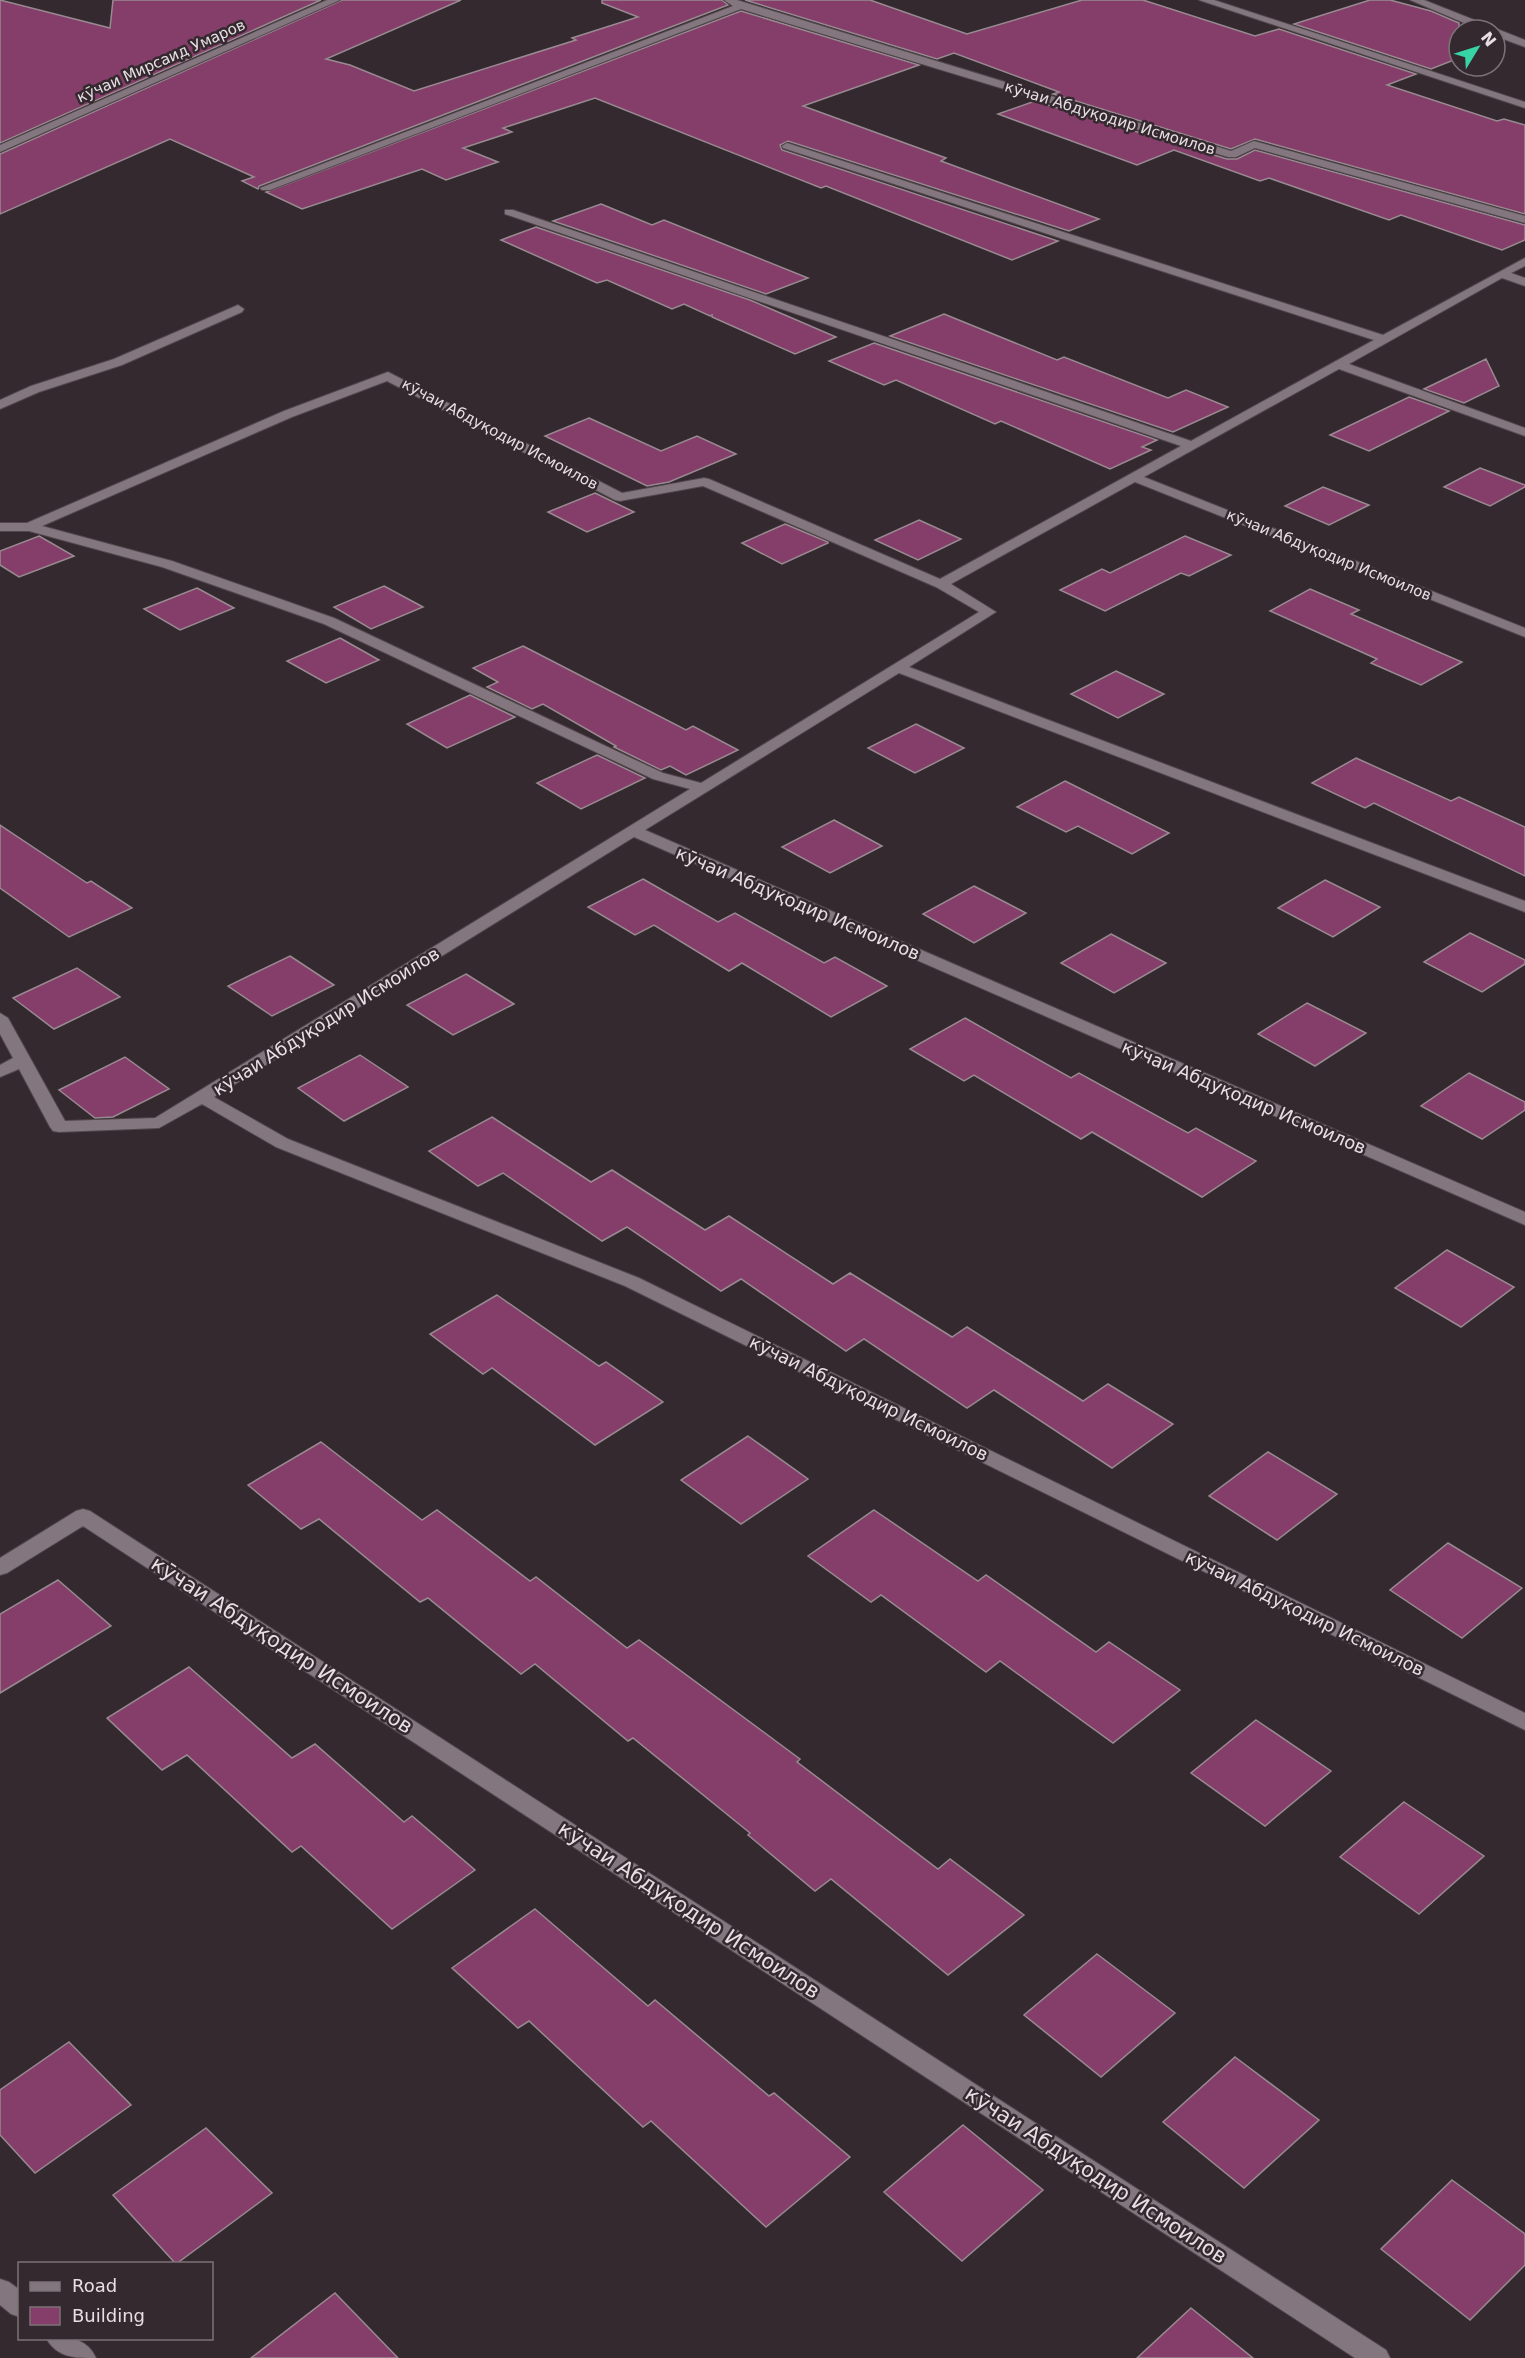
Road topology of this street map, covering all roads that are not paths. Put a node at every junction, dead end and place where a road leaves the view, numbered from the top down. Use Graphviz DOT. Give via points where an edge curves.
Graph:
graph roads {
  1 [pos="334,0"];
  2 [pos="729,0"];
  3 [pos="1204,0"];
  4 [pos="1415,0"];
  5 [pos="741,6"];
  6 [pos="1460,18"];
  7 [pos="1507,37"];
  8 [pos="1525,44"];
  9 [pos="1525,105"];
  10 [pos="787,146"];
  11 [pos="0,149"];
  12 [pos="266,188"];
  13 [pos="508,212"];
  14 [pos="1525,220"];
  15 [pos="1525,261"];
  16 [pos="1501,274"];
  17 [pos="1525,282"];
  18 [pos="238,309"];
  19 [pos="1384,339"];
  20 [pos="1338,364"];
  21 [pos="0,405"];
  22 [pos="1525,432"];
  23 [pos="1191,445"];
  24 [pos="1133,477"];
  25 [pos="0,527"];
  26 [pos="29,527"];
  27 [pos="941,584"];
  28 [pos="1525,633"];
  29 [pos="898,668"];
  30 [pos="703,788"];
  31 [pos="633,831"];
  32 [pos="1525,907"];
  33 [pos="0,1018"];
  34 [pos="23,1060"];
  35 [pos="0,1072"];
  36 [pos="202,1097"];
  37 [pos="1525,1219"];
  38 [pos="0,1568"];
  39 [pos="1525,1722"];
  40 [pos="0,2290"];
  41 [pos="18,2304"];
  42 [pos="61,2340"];
  43 [pos="83,2358"];
  44 [pos="1377,2358"];
  1 -- 11 [label="street, кӯчаи Мирсаид Умаров"];
  2 -- 5 [label="street, кӯчаи Абдуқодир Исмоилов"];
  3 -- 9 [label="street"];
  4 -- 6 [label="street"];
  5 -- 12 [label="street"];
  5 -- 14 [label="street, кӯчаи Абдуқодир Исмоилов" via="1232,154 1254,144"];
  7 -- 8 [label="street"];
  10 -- 19 [label="street"];
  13 -- 23 [label="street"];
  15 -- 16 [label="street"];
  16 -- 17 [label="street"];
  16 -- 19 [label="street"];
  18 -- 21 [label="street" via="118,362 35,389"];
  19 -- 20 [label="street"];
  20 -- 22 [label="street"];
  20 -- 23 [label="street"];
  23 -- 24 [label="street"];
  24 -- 27 [label="street"];
  24 -- 28 [label="street, кӯчаи Абдуқодир Исмоилов"];
  25 -- 26 [label="street, кӯчаи Абдуқодир Исмоилов"];
  26 -- 27 [label="street, кӯчаи Абдуқодир Исмоилов" via="288,414 388,376 620,498 704,482"];
  26 -- 30 [label="street, кӯчаи Абдуқодир Исмоилов" via="167,564 329,621 657,776"];
  27 -- 29 [label="street, кӯчаи Абдуқодир Исмоилов" via="988,612"];
  29 -- 30 [label="street, кӯчаи Абдуқодир Исмоилов"];
  29 -- 32 [label="street"];
  30 -- 31 [label="street, кӯчаи Абдуқодир Исмоилов"];
  31 -- 36 [label="street, кӯчаи Абдуқодир Исмоилов"];
  31 -- 37 [label="street, кӯчаи Абдуқодир Исмоилов"];
  33 -- 34 [label="street, кӯчаи Абдуқодир Исмоилов"];
  34 -- 35 [label="street"];
  34 -- 36 [label="street, кӯчаи Абдуқодир Исмоилов" via="59,1127 159,1123"];
  36 -- 39 [label="street, кӯчаи Абдуқодир Исмоилов" via="282,1143 632,1282"];
  38 -- 44 [label="street, кӯчаи Абдуқодир Исмоилов" via="83,1516"];
  40 -- 41 [label="street"];
  42 -- 43 [label="street"];
}
